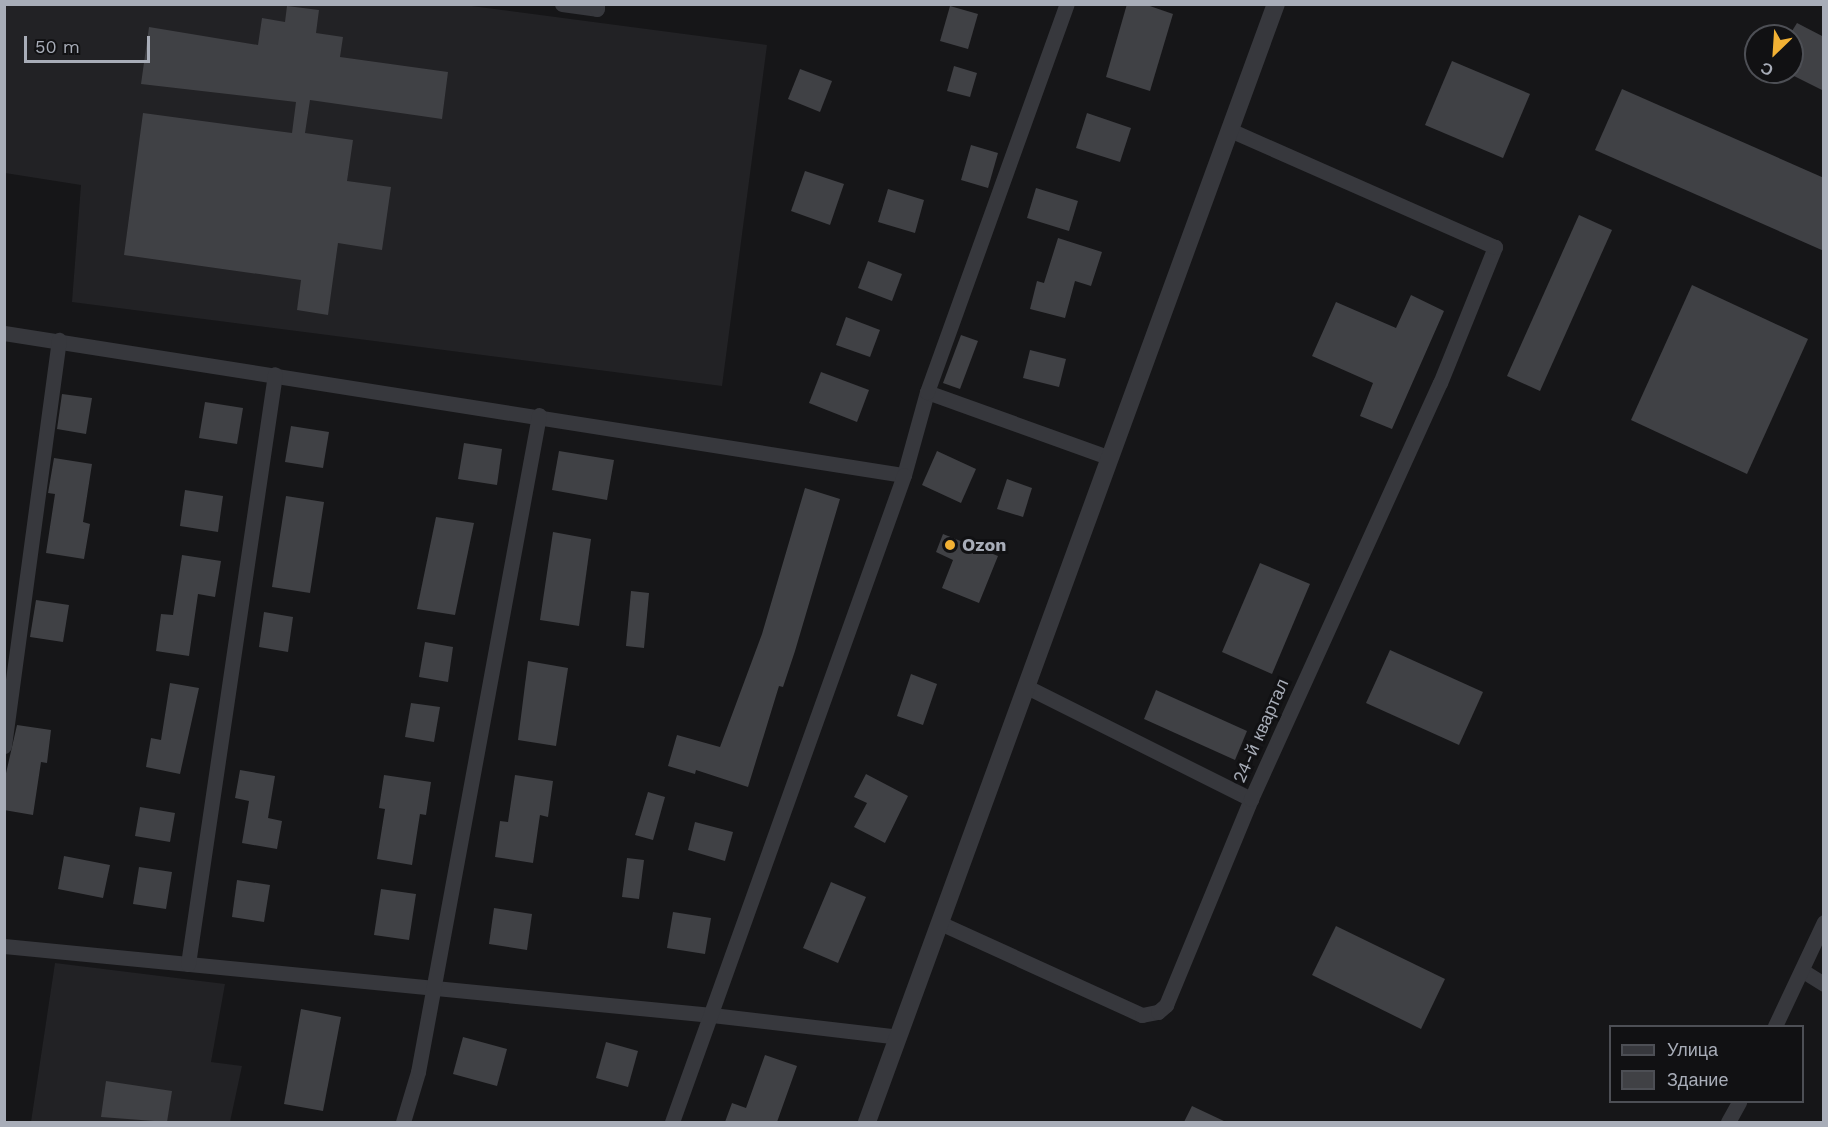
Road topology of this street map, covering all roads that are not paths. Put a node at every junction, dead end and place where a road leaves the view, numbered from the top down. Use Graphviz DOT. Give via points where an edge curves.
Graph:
graph roads {
  1 [pos="562,4"];
  2 [pos="1067,4"];
  3 [pos="1276,4"];
  4 [pos="597,7"];
  5 [pos="1230,130"];
  6 [pos="4,333"];
  7 [pos="58,340"];
  8 [pos="274,374"];
  9 [pos="927,392"];
  10 [pos="539,415"];
  11 [pos="1108,457"];
  12 [pos="904,475"];
  13 [pos="1025,686"];
  14 [pos="4,746"];
  15 [pos="1251,799"];
  16 [pos="1824,922"];
  17 [pos="940,923"];
  18 [pos="4,946"];
  19 [pos="188,964"];
  20 [pos="1803,971"];
  21 [pos="1824,984"];
  22 [pos="433,989"];
  23 [pos="712,1015"];
  24 [pos="1776,1025"];
  25 [pos="898,1037"];
  26 [pos="1737,1103"];
  27 [pos="403,1122"];
  28 [pos="672,1122"];
  29 [pos="867,1122"];
  30 [pos="1728,1122"];
  1 -- 4 [label="street"];
  2 -- 9 [label="street"];
  3 -- 5 [label="street"];
  5 -- 11 [label="street"];
  5 -- 15 [label="street, 24-й квартал" via="1495,247 1440,383"];
  6 -- 7 [label="street"];
  7 -- 8 [label="street"];
  7 -- 14 [label="street"];
  8 -- 10 [label="street"];
  8 -- 19 [label="street"];
  9 -- 11 [label="street"];
  9 -- 12 [label="street"];
  10 -- 12 [label="street"];
  10 -- 22 [label="street"];
  11 -- 13 [label="street"];
  12 -- 23 [label="street"];
  13 -- 15 [label="street"];
  13 -- 17 [label="street"];
  15 -- 17 [label="street, 24-й квартал" via="1166,1005 1158,1012 1142,1015"];
  16 -- 20 [label="street"];
  17 -- 25 [label="street"];
  18 -- 19 [label="street"];
  19 -- 22 [label="street"];
  20 -- 21 [label="street"];
  20 -- 24 [label="street"];
  22 -- 23 [label="street"];
  22 -- 27 [label="street" via="418,1072"];
  23 -- 25 [label="street"];
  23 -- 28 [label="street"];
  25 -- 29 [label="street"];
  26 -- 30 [label="street"];
}
